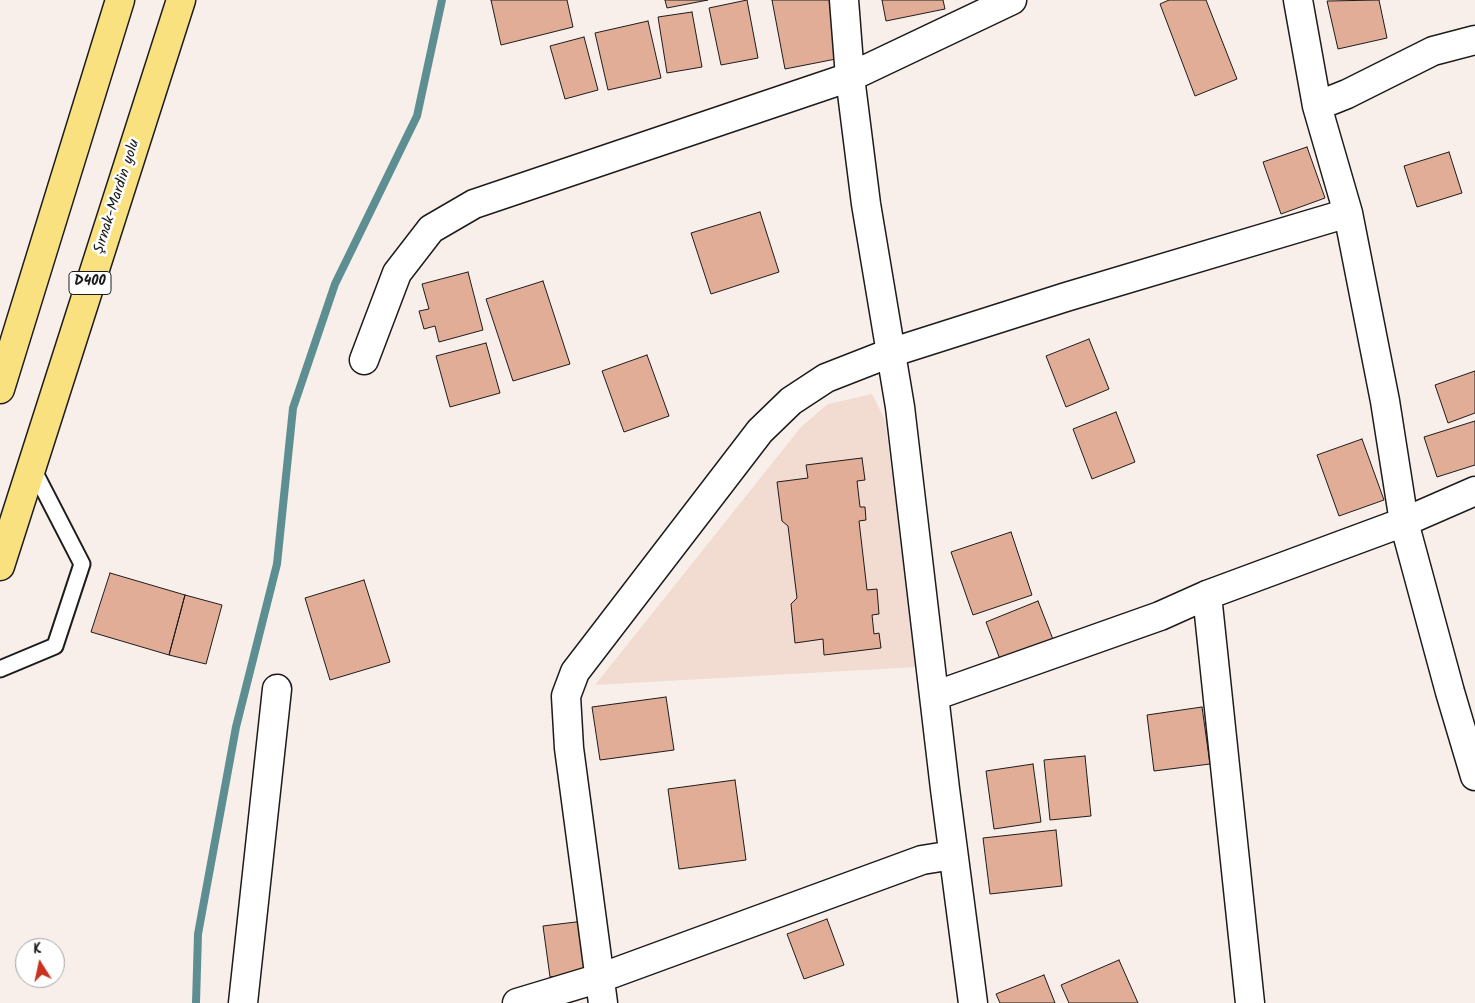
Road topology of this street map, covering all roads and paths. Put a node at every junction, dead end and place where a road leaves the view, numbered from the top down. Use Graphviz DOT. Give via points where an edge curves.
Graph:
graph roads {
  1 [pos="120,0"];
  2 [pos="181,0"];
  3 [pos="844,0"];
  4 [pos="1012,0"];
  5 [pos="1298,0"];
  6 [pos="1475,40"];
  7 [pos="850,77"];
  8 [pos="1317,106"];
  9 [pos="1348,213"];
  10 [pos="890,353"];
  11 [pos="364,360"];
  12 [pos="0,389"];
  13 [pos="32,468"];
  14 [pos="1475,491"];
  15 [pos="1404,522"];
  16 [pos="0,566"];
  17 [pos="1207,595"];
  18 [pos="0,669"];
  19 [pos="277,689"];
  20 [pos="934,696"];
  21 [pos="1475,776"];
  22 [pos="953,855"];
  23 [pos="602,991"];
  24 [pos="243,1003"];
  25 [pos="517,1003"];
  26 [pos="973,1003"];
  27 [pos="1250,1003"];
  1 -- 12 [label="highway"];
  2 -- 13 [label="highway, Şırnak-Mardin yolu / D400"];
  3 -- 7 [label="street"];
  4 -- 7 [label="street"];
  5 -- 8 [label="street"];
  6 -- 8 [label="street" via="1433,51"];
  7 -- 10 [label="street"];
  7 -- 11 [label="street" via="474,204 432,229 397,272"];
  8 -- 9 [label="street"];
  9 -- 10 [label="street"];
  9 -- 15 [label="street" via="1385,401"];
  10 -- 20 [label="street" via="900,407"];
  10 -- 23 [label="street" via="826,378 791,401 760,431 575,672 566,696 568,748"];
  13 -- 16 [label="highway, Şırnak-Mardin yolu / D400"];
  13 -- 18 [label="lane" via="82,564 55,646"];
  14 -- 15 [label="street"];
  15 -- 17 [label="street"];
  15 -- 21 [label="street"];
  17 -- 20 [label="street" via="1160,616"];
  17 -- 27 [label="street"];
  19 -- 24 [label="street"];
  20 -- 22 [label="street"];
  22 -- 23 [label="street" via="922,860"];
  22 -- 26 [label="street"];
  23 -- 25 [label="street"];
}
